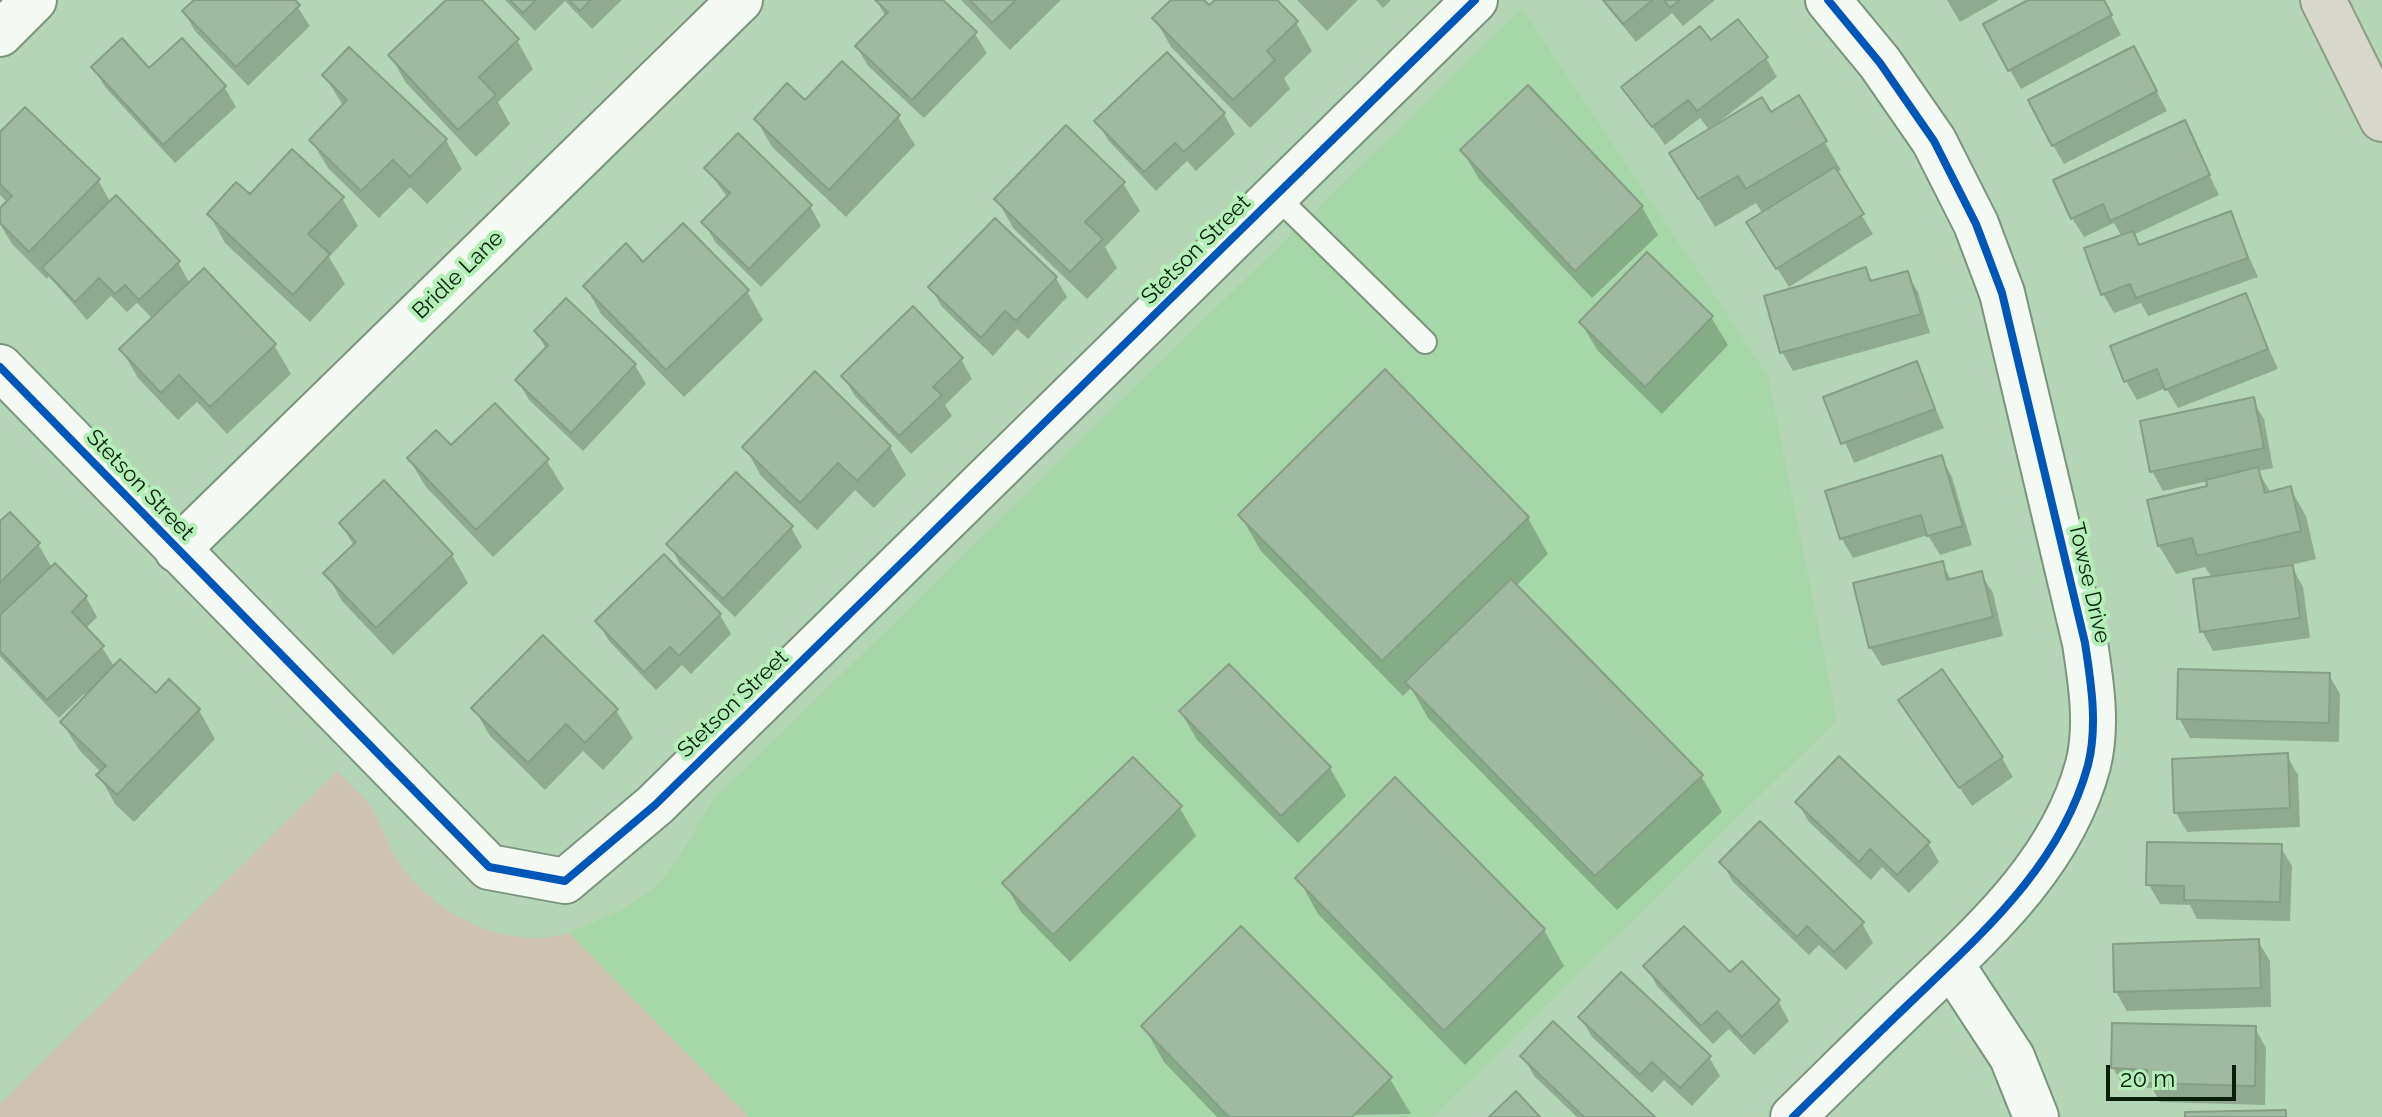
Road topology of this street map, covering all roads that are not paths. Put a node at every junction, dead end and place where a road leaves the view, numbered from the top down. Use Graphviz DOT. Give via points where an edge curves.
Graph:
graph roads {
  1 [pos="34,0"];
  2 [pos="740,0"];
  3 [pos="1475,0"];
  4 [pos="1828,0"];
  5 [pos="2323,0"];
  6 [pos="0,34"];
  7 [pos="2382,119"];
  8 [pos="1276,196"];
  9 [pos="1425,342"];
  10 [pos="0,367"];
  11 [pos="177,550"];
  12 [pos="1951,964"];
  13 [pos="1793,1117"];
  14 [pos="2036,1117"];
  1 -- 6 [label="street"];
  2 -- 11 [label="street, Bridle Lane"];
  3 -- 8 [label="street, Stetson Street"];
  4 -- 12 [label="street, Towse Drive" via="1934,141 1976,224 1997,279 2091,686 2089,763 2066,826 2036,871"];
  5 -- 7 [label="highway"];
  8 -- 9 [label="lane"];
  8 -- 11 [label="street, Stetson Street" via="655,805 565,881 489,867"];
  10 -- 11 [label="street, Stetson Street"];
  12 -- 13 [label="street, Towse Drive"];
  12 -- 14 [label="street" via="2012,1057"];
}
